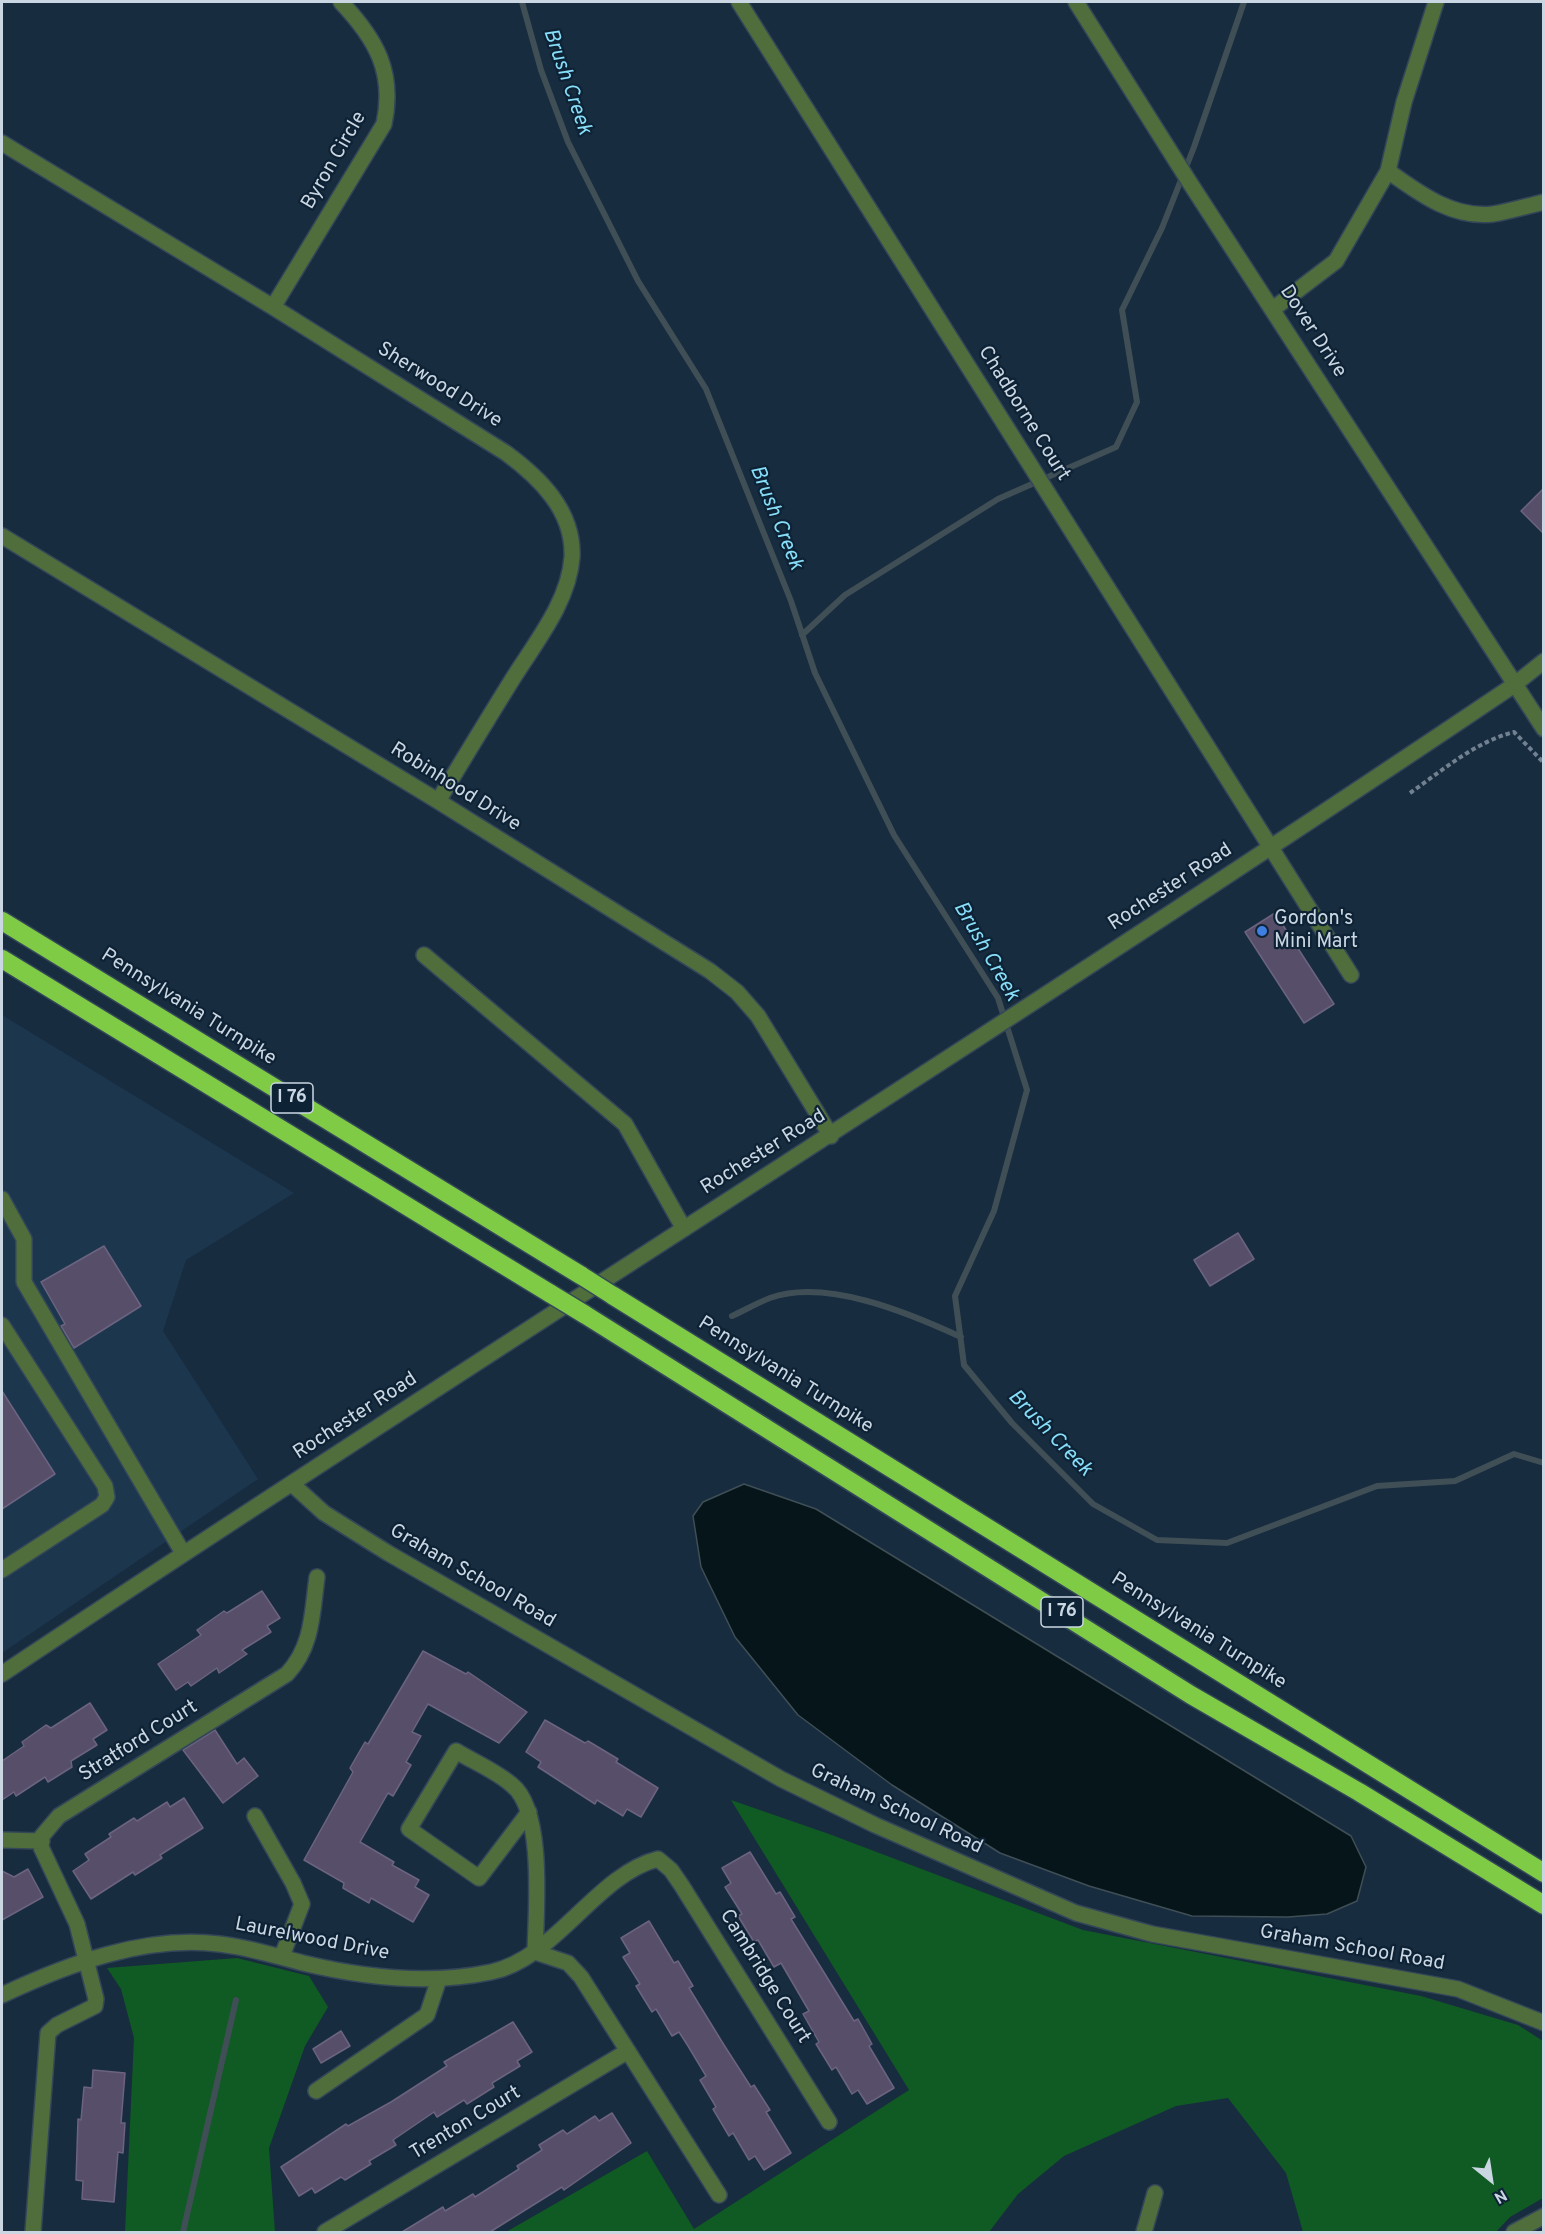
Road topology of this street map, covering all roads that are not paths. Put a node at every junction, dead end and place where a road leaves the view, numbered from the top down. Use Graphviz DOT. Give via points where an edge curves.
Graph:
graph roads {
  1 [pos="341,2"];
  2 [pos="739,2"];
  3 [pos="1076,2"];
  4 [pos="1436,2"];
  5 [pos="2,143"];
  6 [pos="1388,171"];
  7 [pos="1544,202"];
  8 [pos="273,307"];
  9 [pos="1273,309"];
  10 [pos="2,536"];
  11 [pos="1544,661"];
  12 [pos="1514,685"];
  13 [pos="1544,729"];
  14 [pos="438,801"];
  15 [pos="1272,849"];
  16 [pos="2,921"];
  17 [pos="424,955"];
  18 [pos="2,959"];
  19 [pos="1351,975"];
  20 [pos="831,1136"];
  21 [pos="2,1199"];
  22 [pos="684,1228"];
  23 [pos="2,1324"];
  24 [pos="292,1484"];
  25 [pos="183,1553"];
  26 [pos="2,1570"];
  27 [pos="317,1577"];
  28 [pos="2,1674"];
  29 [pos="529,1812"];
  30 [pos="255,1816"];
  31 [pos="2,1840"];
  32 [pos="42,1841"];
  33 [pos="658,1859"];
  34 [pos="1544,1873"];
  35 [pos="1544,1905"];
  36 [pos="535,1952"];
  37 [pos="282,1956"];
  38 [pos="85,1960"];
  39 [pos="439,1979"];
  40 [pos="2,1995"];
  41 [pos="1544,2023"];
  42 [pos="628,2051"];
  43 [pos="316,2091"];
  44 [pos="829,2122"];
  45 [pos="1155,2193"];
  46 [pos="719,2195"];
  47 [pos="1544,2216"];
  48 [pos="33,2232"];
  49 [pos="325,2232"];
  50 [pos="1144,2232"];
  51 [pos="1514,2232"];
  1 -- 8 [label="street, Byron Circle" via="362,24 383,64 388,82 384,124"];
  2 -- 15 [label="street, Chadborne Court"];
  3 -- 9 [label="street, Dover Drive"];
  4 -- 6 [label="street" via="1404,102"];
  5 -- 8 [label="street, Sherwood Drive"];
  6 -- 7 [label="street" via="1436,204 1473,213 1492,214"];
  6 -- 9 [label="street" via="1336,261"];
  8 -- 14 [label="street, Sherwood Drive" via="506,453 542,483 562,512 572,557 559,604"];
  9 -- 12 [label="street, Dover Drive"];
  10 -- 14 [label="street, Robinhood Drive"];
  11 -- 12 [label="street, Rochester Road"];
  12 -- 13 [label="street, Dover Drive"];
  12 -- 15 [label="street, Rochester Road"];
  14 -- 20 [label="street, Robinhood Drive" via="710,971 737,992 758,1016"];
  15 -- 19 [label="street, Chadborne Court"];
  15 -- 20 [label="street, Rochester Road"];
  16 -- 34 [label="highway, Pennsylvania Turnpike / I 76, bridge"];
  17 -- 22 [label="street" via="625,1124"];
  18 -- 35 [label="highway, I 76, bridge" via="584,1314 1191,1695"];
  20 -- 22 [label="street, Rochester Road"];
  21 -- 25 [label="street" via="24,1239 24,1282"];
  22 -- 24 [label="street, Rochester Road"];
  23 -- 26 [label="street" via="105,1485 107,1497 102,1506"];
  24 -- 25 [label="street, Rochester Road"];
  24 -- 41 [label="street, Graham School Road" via="324,1513 388,1553 781,1779 1076,1913 1174,1938 1458,1989"];
  25 -- 28 [label="street, Rochester Road"];
  27 -- 32 [label="street, Stratford Court" via="306,1645 287,1674 59,1816"];
  29 -- 29 [label="street" via="513,1785 456,1751 409,1829 479,1878"];
  29 -- 36 [label="street" via="538,1874"];
  30 -- 37 [label="street" via="302,1904"];
  31 -- 32 [label="street"];
  32 -- 38 [label="street" via="41,1847 76,1924"];
  33 -- 36 [label="street, Laurelwood Drive" via="632,1870"];
  33 -- 44 [label="street, Cambridge Court" via="682,1886"];
  36 -- 39 [label="street, Laurelwood Drive" via="494,1972"];
  36 -- 42 [label="street" via="568,1964 581,1977"];
  37 -- 38 [label="street, Laurelwood Drive" via="219,1944 183,1942"];
  37 -- 39 [label="street, Laurelwood Drive" via="368,1976"];
  38 -- 40 [label="street, Laurelwood Drive"];
  38 -- 48 [label="street" via="95,2006 48,2033"];
  39 -- 43 [label="street" via="427,2015"];
  42 -- 46 [label="street"];
  42 -- 49 [label="street, Trenton Court"];
  45 -- 50 [label="street"];
  47 -- 51 [label="street"];
}
